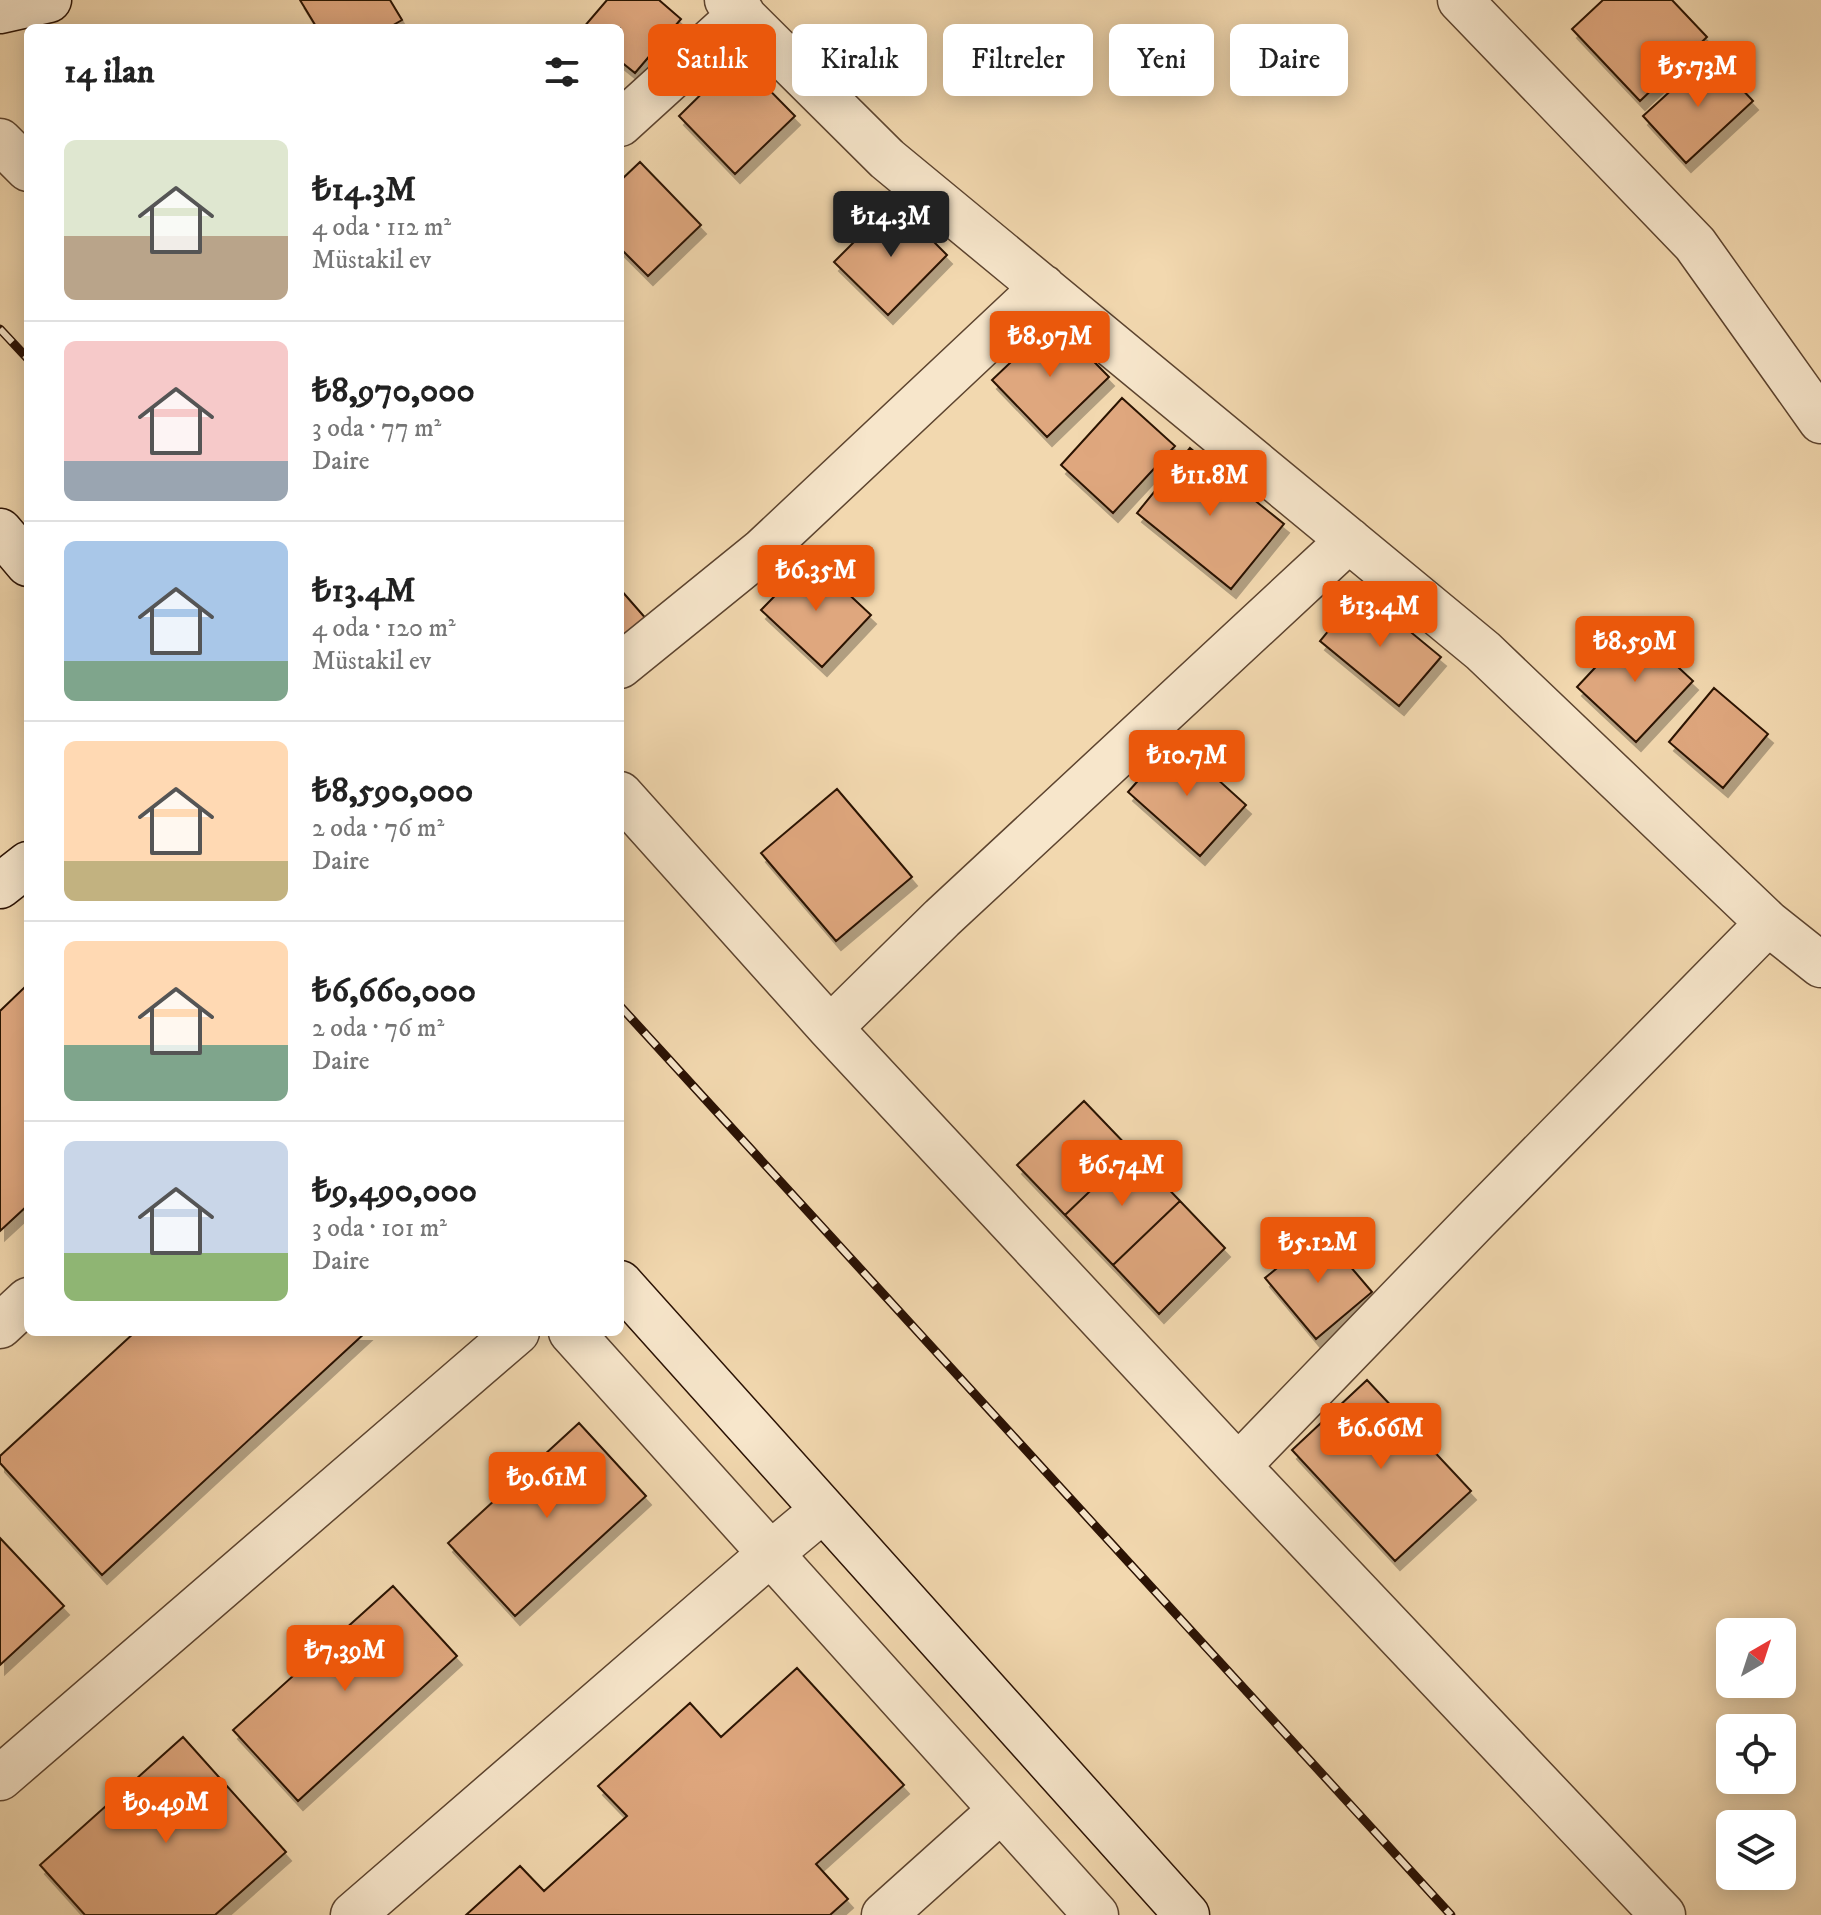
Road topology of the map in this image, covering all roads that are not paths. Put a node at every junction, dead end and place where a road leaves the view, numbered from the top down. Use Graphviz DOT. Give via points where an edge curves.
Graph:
graph roads {
  1 [pos="49,0"];
  2 [pos="1460,0"];
  3 [pos="735,6"];
  4 [pos="0,11"];
  5 [pos="624,120"];
  6 [pos="0,141"];
  7 [pos="24,165"];
  8 [pos="1043,287"];
  9 [pos="1821,421"];
  10 [pos="0,531"];
  11 [pos="1349,540"];
  12 [pos="24,559"];
  13 [pos="624,663"];
  14 [pos="624,798"];
  15 [pos="24,867"];
  16 [pos="0,886"];
  17 [pos="1768,923"];
  18 [pos="1821,965"];
  19 [pos="830,1028"];
  20 [pos="624,1287"];
  21 [pos="24,1304"];
  22 [pos="0,1326"];
  23 [pos="512,1336"];
  24 [pos="575,1336"];
  25 [pos="1238,1466"];
  26 [pos="823,1510"];
  27 [pos="770,1554"];
  28 [pos="0,1778"];
  29 [pos="1001,1810"];
  30 [pos="353,1915"];
  31 [pos="884,1915"];
  32 [pos="1096,1915"];
  33 [pos="1187,1915"];
  34 [pos="1663,1915"];
  1 -- 4 [label="street"];
  2 -- 9 [label="street" via="1695,244"];
  3 -- 5 [label="street"];
  3 -- 8 [label="street" via="887,159"];
  6 -- 7 [label="street"];
  8 -- 11 [label="street"];
  8 -- 13 [label="street" via="763,550"];
  10 -- 12 [label="street"];
  11 -- 17 [label="street" via="1483,651"];
  11 -- 19 [label="street"];
  14 -- 19 [label="street"];
  15 -- 16 [label="street"];
  17 -- 18 [label="street"];
  17 -- 25 [label="street"];
  19 -- 25 [label="street"];
  20 -- 26 [label="street"];
  21 -- 22 [label="street"];
  23 -- 28 [label="street"];
  24 -- 27 [label="street"];
  25 -- 34 [label="street"];
  26 -- 27 [label="street"];
  26 -- 33 [label="street"];
  27 -- 29 [label="street"];
  27 -- 30 [label="street"];
  29 -- 31 [label="street"];
  29 -- 32 [label="street"];
}
